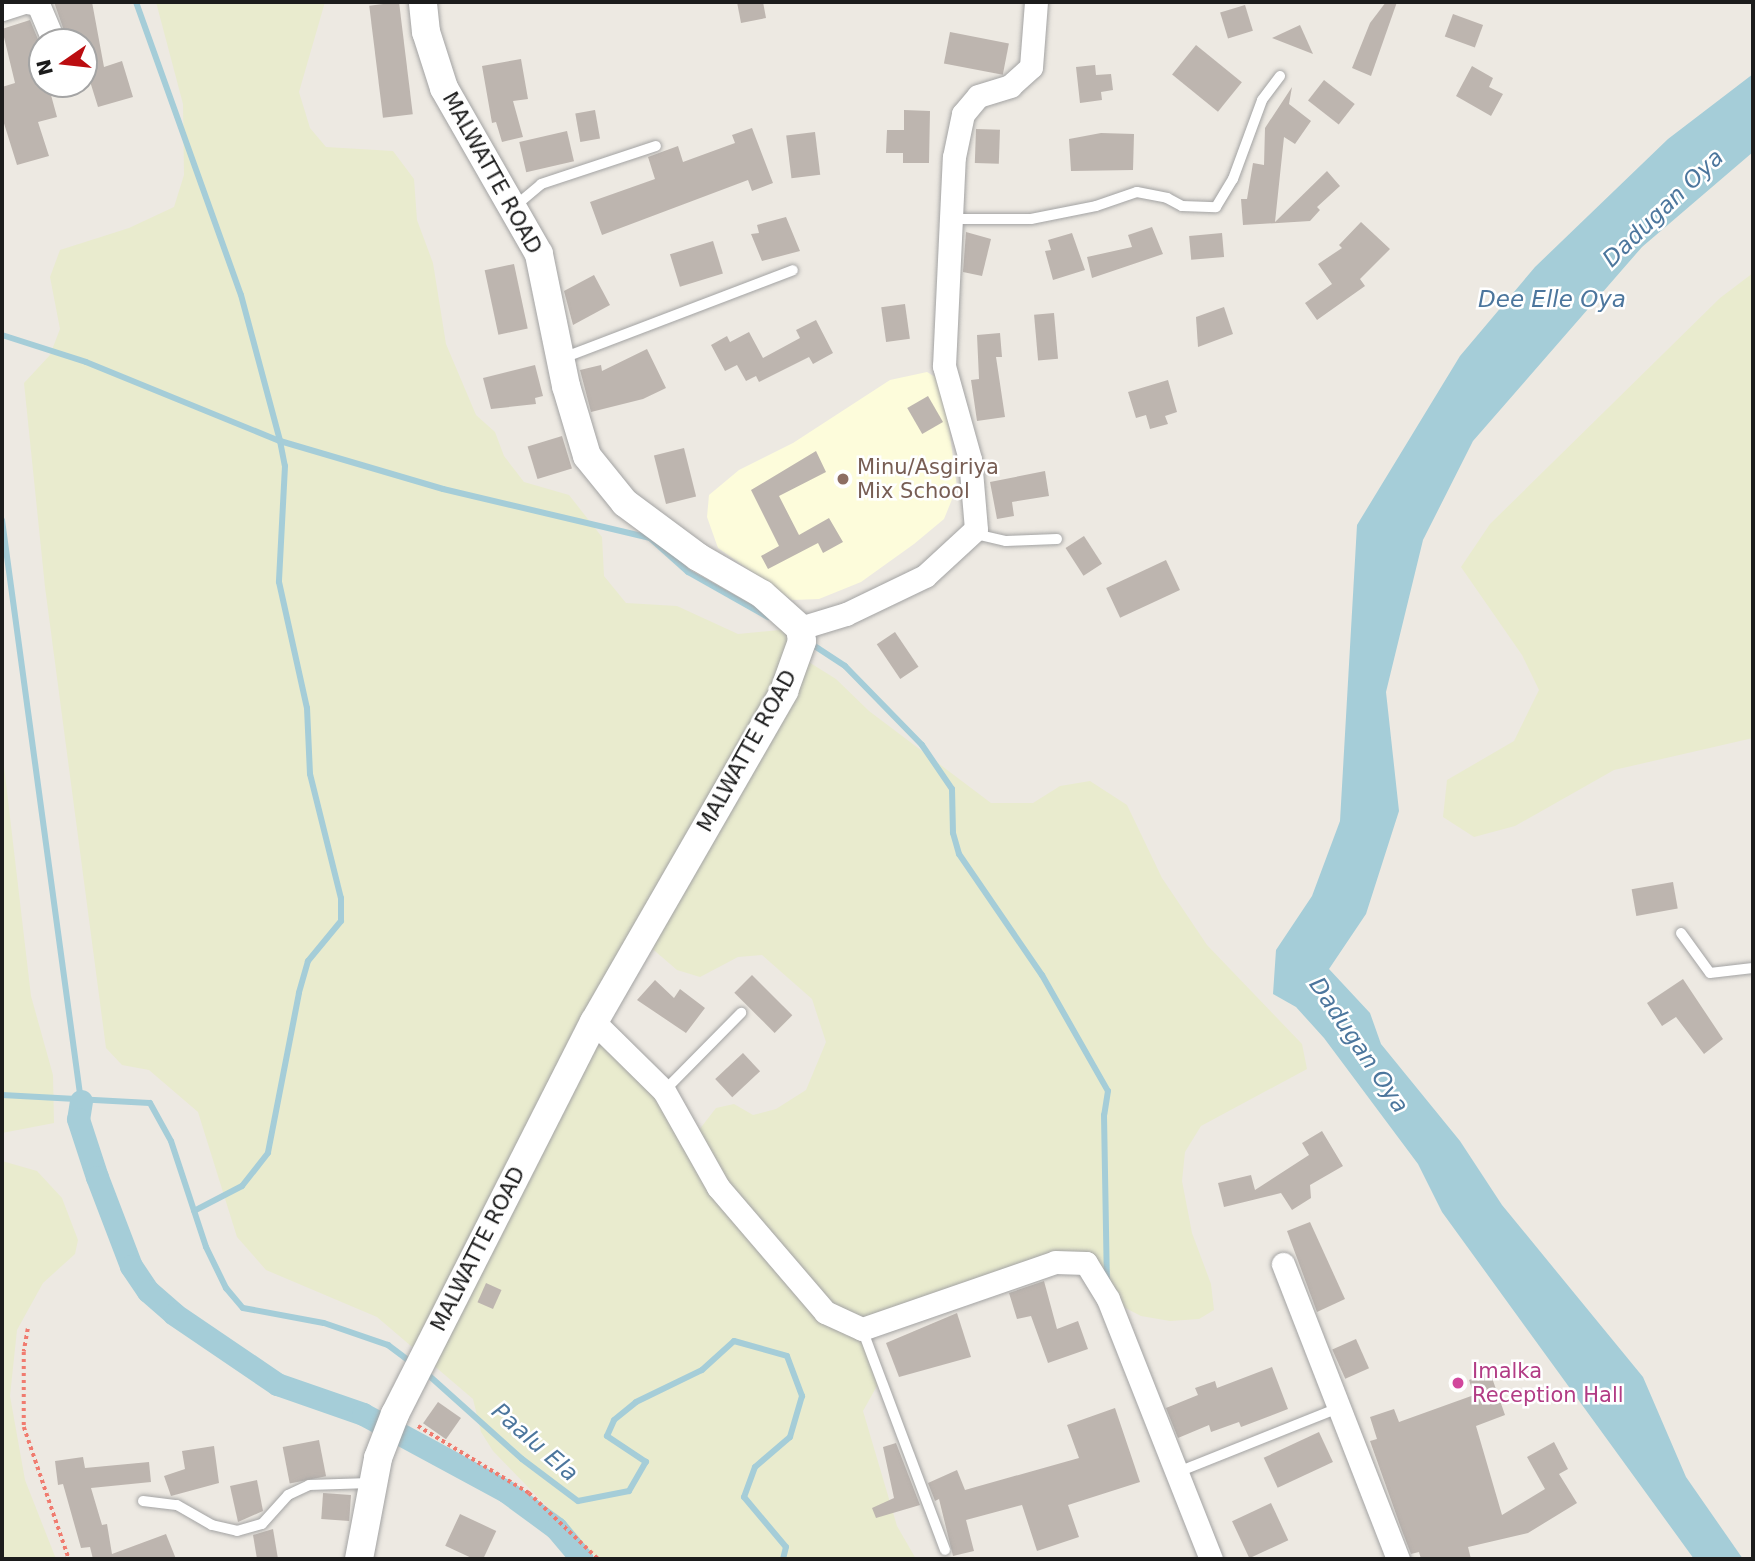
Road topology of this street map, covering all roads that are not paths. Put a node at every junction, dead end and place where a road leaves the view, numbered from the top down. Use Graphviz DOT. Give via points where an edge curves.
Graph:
graph roads {
  1 [pos="24,2"];
  2 [pos="423,2"];
  3 [pos="1036,2"];
  4 [pos="2,9"];
  5 [pos="48,28"];
  6 [pos="1280,76"];
  7 [pos="656,146"];
  8 [pos="514,207"];
  9 [pos="948,219"];
  10 [pos="793,270"];
  11 [pos="560,359"];
  12 [pos="971,533"];
  13 [pos="1058,539"];
  14 [pos="800,628"];
  15 [pos="1681,933"];
  16 [pos="1753,968"];
  17 [pos="741,1013"];
  18 [pos="594,1022"];
  19 [pos="664,1091"];
  20 [pos="1283,1264"];
  21 [pos="862,1329"];
  22 [pos="1338,1408"];
  23 [pos="1178,1472"];
  24 [pos="373,1483"];
  25 [pos="143,1501"];
  26 [pos="945,1550"];
  27 [pos="359,1559"];
  28 [pos="1211,1559"];
  29 [pos="1398,1559"];
  1 -- 4 [label="street"];
  1 -- 5 [label="street" via="38,4"];
  2 -- 8 [label="street, MALWATTE ROAD" via="426,32 444,89"];
  3 -- 9 [label="street" via="1031,67 1010,86 978,96 963,114"];
  6 -- 9 [label="lane" via="1262,100 1233,180 1216,207 1182,206 1137,192 1097,206 1031,219"];
  7 -- 8 [label="lane" via="541,184"];
  8 -- 11 [label="street, MALWATTE ROAD" via="539,254"];
  9 -- 12 [label="street" via="944,366 970,459 976,529"];
  10 -- 11 [label="lane"];
  11 -- 14 [label="street, MALWATTE ROAD" via="587,456 625,503 698,557 762,594"];
  12 -- 13 [label="lane" via="1006,541"];
  12 -- 14 [label="street" via="925,576 846,614"];
  14 -- 18 [label="street, MALWATTE ROAD" via="799,656 784,691"];
  15 -- 16 [label="lane" via="1710,972"];
  17 -- 19 [label="lane"];
  18 -- 19 [label="street"];
  18 -- 24 [label="street, MALWATTE ROAD" via="395,1414"];
  19 -- 21 [label="street" via="718,1187 795,1280 825,1312"];
  20 -- 22 [label="street"];
  21 -- 23 [label="street" via="1055,1262 1086,1263 1108,1299"];
  21 -- 26 [label="lane"];
  22 -- 23 [label="lane"];
  22 -- 29 [label="street"];
  23 -- 28 [label="street"];
  24 -- 25 [label="lane" via="309,1485 288,1495 262,1524 237,1531 212,1525 177,1505"];
  24 -- 27 [label="street, MALWATTE ROAD"];
}
